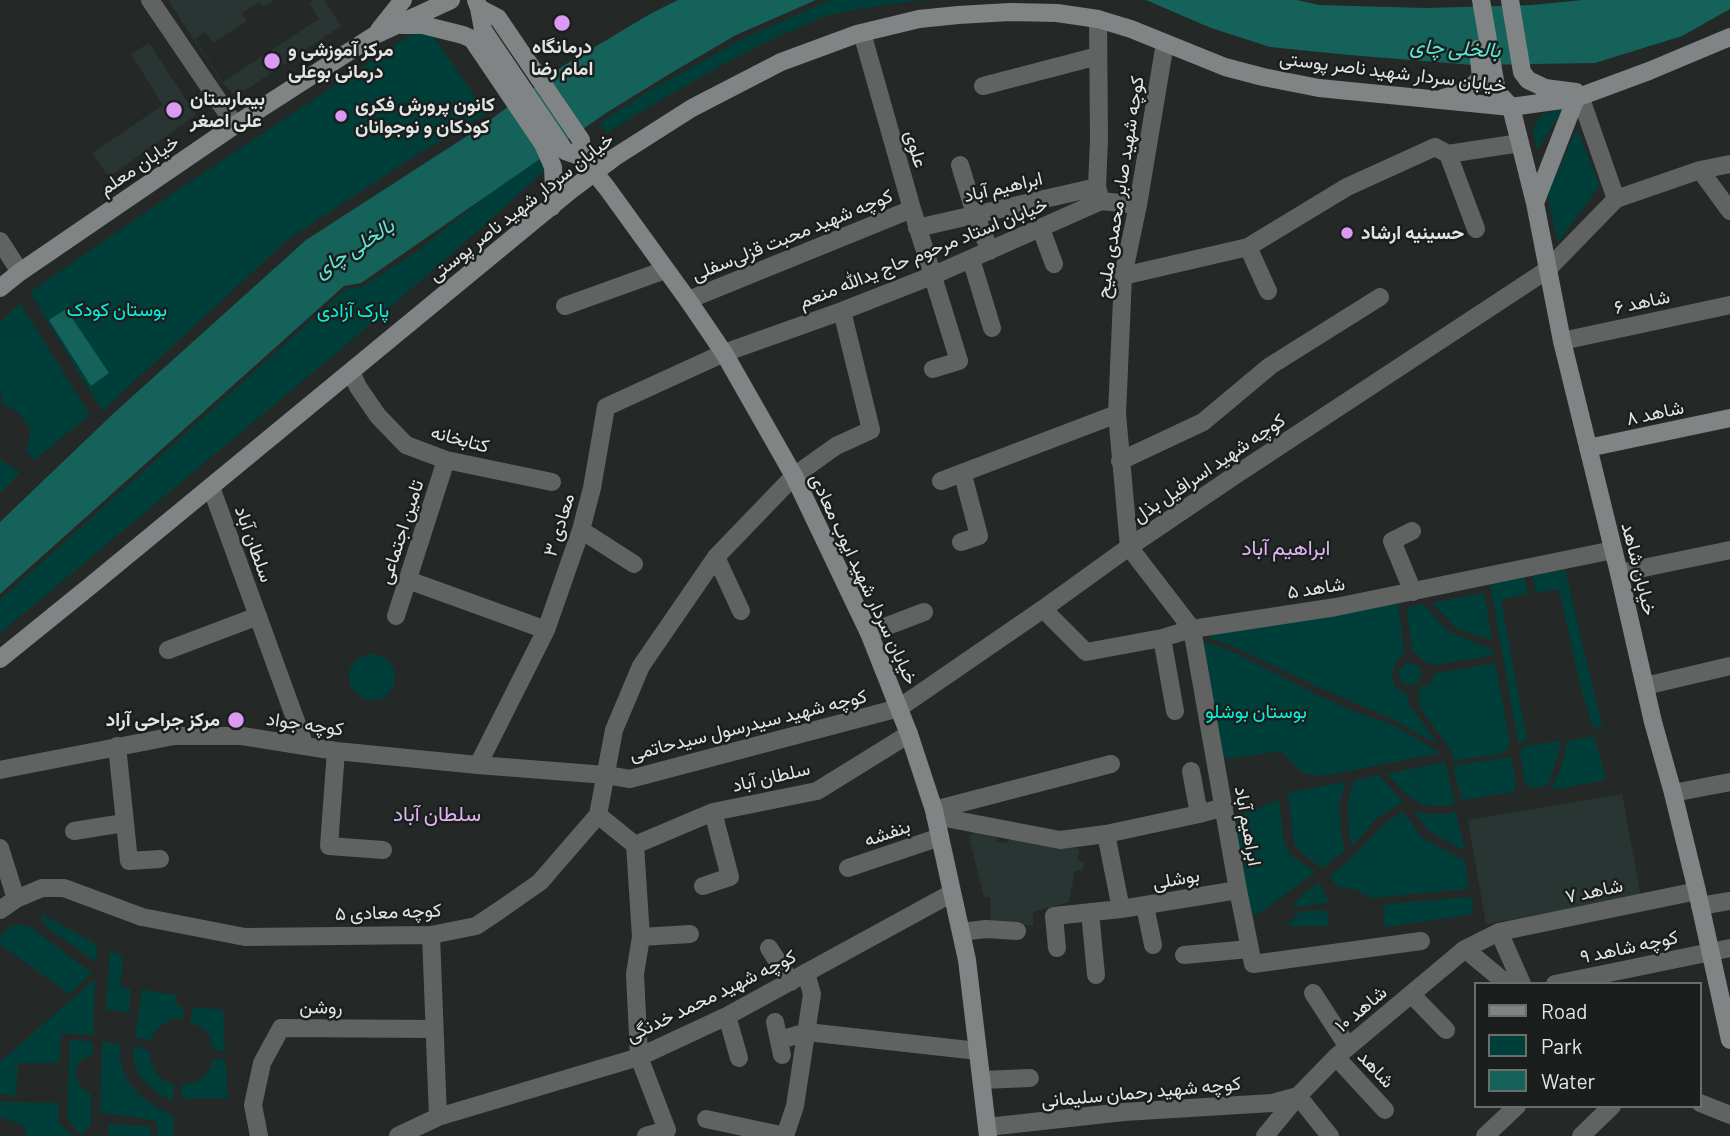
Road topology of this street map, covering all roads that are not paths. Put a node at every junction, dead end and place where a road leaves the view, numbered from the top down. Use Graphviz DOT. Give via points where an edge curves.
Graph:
graph roads {
  1 [pos="150,0"];
  2 [pos="403,0"];
  3 [pos="451,0"];
  4 [pos="1477,0"];
  5 [pos="1501,0"];
  6 [pos="1510,0"];
  7 [pos="478,4"];
  8 [pos="1098,19"];
  9 [pos="398,24"];
  10 [pos="862,33"];
  11 [pos="376,35"];
  12 [pos="1730,37"];
  13 [pos="1166,43"];
  14 [pos="1098,56"];
  15 [pos="497,65"];
  16 [pos="1517,66"];
  17 [pos="1487,70"];
  18 [pos="983,86"];
  19 [pos="1581,96"];
  20 [pos="1436,100"];
  21 [pos="1511,107"];
  22 [pos="235,125"];
  23 [pos="1520,143"];
  24 [pos="1448,154"];
  25 [pos="582,157"];
  26 [pos="1730,164"];
  27 [pos="960,165"];
  28 [pos="1700,170"];
  29 [pos="594,173"];
  30 [pos="1099,194"];
  31 [pos="1616,199"];
  32 [pos="1535,203"];
  33 [pos="1138,205"];
  34 [pos="552,207"];
  35 [pos="912,209"];
  36 [pos="1730,211"];
  37 [pos="975,214"];
  38 [pos="918,228"];
  39 [pos="1041,229"];
  40 [pos="1476,229"];
  41 [pos="0,241"];
  42 [pos="1248,247"];
  43 [pos="990,251"];
  44 [pos="971,259"];
  45 [pos="1054,264"];
  46 [pos="665,270"];
  47 [pos="1547,270"];
  48 [pos="20,272"];
  49 [pos="934,275"];
  50 [pos="1123,276"];
  51 [pos="0,288"];
  52 [pos="1268,291"];
  53 [pos="1380,297"];
  54 [pos="688,300"];
  55 [pos="1730,305"];
  56 [pos="565,306"];
  57 [pos="842,311"];
  58 [pos="992,328"];
  59 [pos="1562,341"];
  60 [pos="724,353"];
  61 [pos="933,369"];
  62 [pos="351,372"];
  63 [pos="1117,414"];
  64 [pos="1730,418"];
  65 [pos="1588,448"];
  66 [pos="446,460"];
  67 [pos="1120,461"];
  68 [pos="963,474"];
  69 [pos="794,476"];
  70 [pos="941,481"];
  71 [pos="552,482"];
  72 [pos="211,487"];
  73 [pos="582,530"];
  74 [pos="1412,531"];
  75 [pos="961,542"];
  76 [pos="1129,547"];
  77 [pos="1613,550"];
  78 [pos="1730,550"];
  79 [pos="716,557"];
  80 [pos="634,564"];
  81 [pos="1619,573"];
  82 [pos="408,580"];
  83 [pos="1413,592"];
  84 [pos="1043,609"];
  85 [pos="741,611"];
  86 [pos="924,612"];
  87 [pos="258,615"];
  88 [pos="396,616"];
  89 [pos="1192,629"];
  90 [pos="546,630"];
  91 [pos="869,633"];
  92 [pos="1162,638"];
  93 [pos="168,650"];
  94 [pos="0,659"];
  95 [pos="1730,666"];
  96 [pos="1645,686"];
  97 [pos="899,708"];
  98 [pos="1175,711"];
  99 [pos="909,734"];
  100 [pos="117,746"];
  101 [pos="305,746"];
  102 [pos="336,751"];
  103 [pos="1111,764"];
  104 [pos="478,765"];
  105 [pos="0,770"];
  106 [pos="1191,771"];
  107 [pos="606,775"];
  108 [pos="1730,782"];
  109 [pos="1673,793"];
  110 [pos="1224,807"];
  111 [pos="713,812"];
  112 [pos="934,813"];
  113 [pos="1199,814"];
  114 [pos="597,816"];
  115 [pos="124,823"];
  116 [pos="74,831"];
  117 [pos="1106,834"];
  118 [pos="940,837"];
  119 [pos="635,845"];
  120 [pos="0,848"];
  121 [pos="383,850"];
  122 [pos="160,859"];
  123 [pos="848,868"];
  124 [pos="703,886"];
  125 [pos="1238,890"];
  126 [pos="953,893"];
  127 [pos="16,899"];
  128 [pos="1699,899"];
  129 [pos="1730,901"];
  130 [pos="1145,906"];
  131 [pos="1121,909"];
  132 [pos="0,910"];
  133 [pos="1090,912"];
  134 [pos="1017,931"];
  135 [pos="961,932"];
  136 [pos="1499,932"];
  137 [pos="690,934"];
  138 [pos="431,935"];
  139 [pos="641,937"];
  140 [pos="1421,940"];
  141 [pos="1153,945"];
  142 [pos="769,948"];
  143 [pos="1057,948"];
  144 [pos="1730,948"];
  145 [pos="1249,949"];
  146 [pos="1465,949"];
  147 [pos="1710,951"];
  148 [pos="1184,955"];
  149 [pos="1096,975"];
  150 [pos="798,978"];
  151 [pos="1505,982"];
  152 [pos="1521,982"];
  153 [pos="1564,982"];
  154 [pos="1313,993"];
  155 [pos="1411,994"];
  156 [pos="727,1016"];
  157 [pos="775,1021"];
  158 [pos="434,1029"];
  159 [pos="1446,1030"];
  160 [pos="807,1032"];
  161 [pos="1730,1040"];
  162 [pos="978,1051"];
  163 [pos="1342,1052"];
  164 [pos="639,1057"];
  165 [pos="739,1058"];
  166 [pos="1030,1079"];
  167 [pos="982,1080"];
  168 [pos="1298,1096"];
  169 [pos="1702,1104"];
  170 [pos="1515,1108"];
  171 [pos="1610,1108"];
  172 [pos="1385,1110"];
  173 [pos="1730,1115"];
  174 [pos="438,1117"];
  175 [pos="706,1119"];
  176 [pos="419,1131"];
  177 [pos="988,1131"];
  178 [pos="1582,1135"];
  179 [pos="259,1136"];
  180 [pos="398,1136"];
  181 [pos="646,1136"];
  182 [pos="785,1136"];
  183 [pos="1265,1136"];
  184 [pos="1330,1136"];
  185 [pos="1485,1136"];
  1 -- 22 [label="street"];
  2 -- 11 [label="main road"];
  3 -- 9 [label="main road, خیابان معلم"];
  4 -- 17 [label="main road"];
  5 -- 16 [label="main road"];
  6 -- 16 [label="main road"];
  7 -- 15 [label="main road"];
  7 -- 25 [label="main road" via="498,18 580,137"];
  8 -- 10 [label="main road, خیابان سردار شهید ناصر پوستی" via="1057,13 958,15"];
  8 -- 13 [label="main road, خیابان سردار شهید ناصر پوستی"];
  8 -- 14 [label="street"];
  9 -- 11 [label="main road, خیابان معلم"];
  9 -- 15 [label="main road" via="463,35"];
  10 -- 29 [label="main road, خیابان سردار شهید ناصر پوستی" via="781,62 692,108"];
  10 -- 35 [label="street, علوی"];
  11 -- 22 [label="main road, خیابان معلم"];
  12 -- 19 [label="main road, خیابان سردار شهید ناصر پوستی"];
  13 -- 20 [label="main road, خیابان سردار شهید ناصر پوستی" via="1263,77 1319,88"];
  13 -- 33 [label="street, کوچه شهید صابر محمدی ملیح"];
  14 -- 18 [label="street"];
  14 -- 30 [label="street"];
  15 -- 25 [label="main road" via="565,151"];
  15 -- 34 [label="main road" via="553,167"];
  16 -- 19 [label="main road" via="1528,80 1545,88"];
  16 -- 21 [label="main road" via="1518,90"];
  17 -- 20 [label="main road" via="1469,89"];
  17 -- 21 [label="main road" via="1497,92"];
  19 -- 21 [label="main road, خیابان سردار شهید ناصر پوستی"];
  19 -- 31 [label="street"];
  19 -- 32 [label="main road"];
  20 -- 21 [label="main road, خیابان سردار شهید ناصر پوستی"];
  21 -- 23 [label="main road, خیابان شاهد"];
  22 -- 48 [label="main road, خیابان معلم"];
  23 -- 24 [label="street"];
  23 -- 32 [label="main road, خیابان شاهد"];
  24 -- 40 [label="street"];
  24 -- 42 [label="street" via="1435,147 1347,187"];
  25 -- 29 [label="main road, خیابان سردار شهید ایوب معادی"];
  26 -- 28 [label="street"];
  27 -- 37 [label="street"];
  28 -- 31 [label="street"];
  28 -- 36 [label="street"];
  29 -- 34 [label="main road, خیابان سردار شهید ناصر پوستی"];
  29 -- 46 [label="main road, خیابان سردار شهید ایوب معادی"];
  30 -- 33 [label="street"];
  30 -- 37 [label="street, ابراهیم آباد"];
  30 -- 39 [label="street, خیابان استاد مرحوم حاج یدالله منعم"];
  31 -- 47 [label="street, کوچه شهید اسرافیل بذل"];
  32 -- 47 [label="main road, خیابان شاهد"];
  33 -- 50 [label="street, کوچه شهید صابر محمدی ملیح"];
  34 -- 62 [label="main road, خیابان سردار شهید ناصر پوستی"];
  35 -- 38 [label="street, علوی"];
  35 -- 54 [label="street, کوچه شهید محبت قزلی‌سفلی"];
  37 -- 38 [label="street, ابراهیم آباد"];
  37 -- 43 [label="street"];
  38 -- 49 [label="street, علوی"];
  39 -- 43 [label="street, خیابان استاد مرحوم حاج یدالله منعم"];
  39 -- 45 [label="street"];
  41 -- 48 [label="street"];
  42 -- 50 [label="street"];
  42 -- 52 [label="street"];
  43 -- 44 [label="street, خیابان استاد مرحوم حاج یدالله منعم"];
  44 -- 49 [label="street, خیابان استاد مرحوم حاج یدالله منعم"];
  44 -- 58 [label="street"];
  46 -- 54 [label="main road, خیابان سردار شهید ایوب معادی"];
  46 -- 56 [label="street"];
  47 -- 59 [label="main road, خیابان شاهد"];
  47 -- 76 [label="street, کوچه شهید اسرافیل بذل"];
  48 -- 51 [label="main road, خیابان معلم"];
  49 -- 57 [label="street, خیابان استاد مرحوم حاج یدالله منعم"];
  49 -- 61 [label="street, علوی" via="959,361"];
  50 -- 63 [label="street, کوچه شهید صابر محمدی ملیح"];
  53 -- 67 [label="street" via="1270,366 1203,422"];
  54 -- 60 [label="main road, خیابان سردار شهید ایوب معادی"];
  55 -- 59 [label="street, شاهد ۶"];
  57 -- 60 [label="street, خیابان استاد مرحوم حاج یدالله منعم"];
  57 -- 69 [label="street, کوچه معادی ۵" via="871,430 835,446"];
  59 -- 65 [label="main road, خیابان شاهد"];
  60 -- 69 [label="main road, خیابان سردار شهید ایوب معادی"];
  60 -- 73 [label="street, معادی ۳" via="606,407"];
  62 -- 66 [label="street, کتابخانه" via="379,416 406,445"];
  62 -- 72 [label="main road, خیابان سردار شهید ناصر پوستی"];
  63 -- 67 [label="street, کوچه شهید صابر محمدی ملیح"];
  63 -- 68 [label="street"];
  64 -- 65 [label="main road, شاهد ۸"];
  65 -- 77 [label="main road, خیابان شاهد"];
  66 -- 71 [label="street, کتابخانه"];
  66 -- 82 [label="street, تامین اجتماعی"];
  67 -- 76 [label="street, کوچه شهید صابر محمدی ملیح"];
  68 -- 70 [label="street"];
  68 -- 75 [label="street" via="979,536"];
  69 -- 79 [label="street, کوچه معادی ۵"];
  69 -- 91 [label="main road, خیابان سردار شهید ایوب معادی"];
  72 -- 87 [label="street, سلطان آباد"];
  72 -- 94 [label="main road, خیابان سردار شهید ناصر پوستی"];
  73 -- 80 [label="street"];
  73 -- 90 [label="street, معادی ۳"];
  74 -- 83 [label="street" via="1392,541"];
  76 -- 84 [label="street, کوچه شهید اسرافیل بذل"];
  76 -- 89 [label="street, ابراهیم آباد"];
  77 -- 81 [label="main road, خیابان شاهد"];
  77 -- 83 [label="street, شاهد ۵"];
  78 -- 81 [label="street"];
  79 -- 85 [label="street"];
  79 -- 107 [label="street, کوچه معادی ۵" via="641,666 614,730"];
  81 -- 96 [label="main road, خیابان شاهد"];
  82 -- 88 [label="street, تامین اجتماعی"];
  82 -- 90 [label="street"];
  83 -- 89 [label="street, شاهد ۵"];
  84 -- 92 [label="street, شاهد ۵" via="1086,652"];
  84 -- 97 [label="street, کوچه شهید اسرافیل بذل"];
  86 -- 91 [label="street"];
  87 -- 93 [label="street"];
  87 -- 101 [label="street, سلطان آباد"];
  89 -- 92 [label="street, شاهد ۵"];
  89 -- 110 [label="street, ابراهیم آباد"];
  90 -- 104 [label="street, معادی ۳"];
  91 -- 97 [label="main road, خیابان سردار شهید ایوب معادی"];
  92 -- 98 [label="street"];
  95 -- 96 [label="street"];
  96 -- 109 [label="main road, خیابان شاهد"];
  97 -- 99 [label="main road, خیابان سردار شهید ایوب معادی"];
  97 -- 107 [label="street, کوچه شهید سیدرسول سیدحاتمی" via="630,779"];
  99 -- 111 [label="street, سلطان آباد" via="817,791"];
  99 -- 112 [label="main road, خیابان سردار شهید ایوب معادی"];
  100 -- 101 [label="street, کوچه جواد" via="174,736 242,736"];
  100 -- 105 [label="street, کوچه جواد"];
  100 -- 115 [label="street"];
  101 -- 102 [label="street, کوچه جواد"];
  102 -- 104 [label="street, کوچه جواد"];
  102 -- 121 [label="street" via="329,846"];
  103 -- 112 [label="street"];
  104 -- 107 [label="street, کوچه جواد"];
  106 -- 113 [label="street"];
  107 -- 114 [label="street, کوچه معادی ۵"];
  108 -- 109 [label="street"];
  109 -- 128 [label="main road, خیابان شاهد"];
  110 -- 113 [label="street"];
  110 -- 125 [label="street, ابراهیم آباد"];
  111 -- 119 [label="street, سلطان آباد"];
  111 -- 124 [label="street" via="730,877"];
  112 -- 117 [label="street" via="1060,841"];
  112 -- 118 [label="main road, خیابان سردار شهید ایوب معادی"];
  113 -- 117 [label="street"];
  114 -- 119 [label="street"];
  114 -- 138 [label="street, کوچه معادی ۵" via="540,882 476,926"];
  115 -- 116 [label="street"];
  115 -- 122 [label="street" via="129,860"];
  117 -- 131 [label="street"];
  118 -- 123 [label="street, بنفشه"];
  118 -- 126 [label="main road, خیابان سردار شهید ایوب معادی"];
  119 -- 139 [label="street"];
  120 -- 127 [label="street"];
  125 -- 130 [label="street, بوشلی"];
  125 -- 145 [label="street, ابراهیم آباد"];
  126 -- 135 [label="main road, خیابان سردار شهید ایوب معادی"];
  126 -- 150 [label="street, کوچه شهید محمد خدنگی"];
  127 -- 132 [label="street, کوچه معادی ۵"];
  127 -- 138 [label="street, کوچه معادی ۵" via="42,888 64,888 142,917 245,937"];
  128 -- 129 [label="street, شاهد ۷"];
  128 -- 136 [label="street, شاهد ۷"];
  128 -- 147 [label="main road, خیابان شاهد"];
  130 -- 131 [label="street, بوشلی"];
  130 -- 141 [label="street"];
  131 -- 133 [label="street, بوشلی"];
  133 -- 143 [label="street, بوشلی" via="1054,916"];
  133 -- 149 [label="street"];
  134 -- 135 [label="street"];
  135 -- 162 [label="main road, خیابان سردار شهید ایوب معادی"];
  136 -- 146 [label="street, شاهد ۱۰"];
  136 -- 152 [label="street"];
  137 -- 139 [label="street"];
  138 -- 158 [label="street"];
  139 -- 164 [label="street" via="635,974"];
  140 -- 145 [label="street" via="1253,964"];
  142 -- 150 [label="street"];
  144 -- 147 [label="street, کوچه شاهد ۹"];
  145 -- 148 [label="street"];
  146 -- 151 [label="street"];
  146 -- 155 [label="street, شاهد ۱۰"];
  147 -- 153 [label="street, کوچه شاهد ۹"];
  147 -- 161 [label="main road, خیابان شاهد"];
  150 -- 156 [label="street, کوچه شهید محمد خدنگی"];
  150 -- 160 [label="street" via="812,995"];
  154 -- 163 [label="street, شاهد"];
  155 -- 159 [label="street"];
  155 -- 163 [label="street, شاهد ۱۰"];
  156 -- 164 [label="street, کوچه شهید محمد خدنگی"];
  156 -- 165 [label="street"];
  157 -- 160 [label="street" via="781,1047"];
  158 -- 174 [label="street"];
  158 -- 179 [label="street, روشن" via="281,1028 262,1063 253,1105"];
  160 -- 162 [label="street"];
  160 -- 182 [label="street" via="795,1106"];
  162 -- 167 [label="main road, خیابان سردار شهید ایوب معادی"];
  163 -- 168 [label="street, شاهد ۱۰"];
  163 -- 172 [label="street, شاهد"];
  164 -- 174 [label="street, کوچه شهید محمد خدنگی"];
  164 -- 181 [label="street" via="667,1130"];
  166 -- 167 [label="street"];
  167 -- 177 [label="main road, خیابان سردار شهید ایوب معادی"];
  168 -- 177 [label="street, کوچه شهید رحمان سلیمانی" via="1272,1103 1124,1112"];
  168 -- 183 [label="street, شاهد ۱۰"];
  168 -- 184 [label="street"];
  169 -- 173 [label="street"];
  170 -- 185 [label="street"];
  171 -- 178 [label="street"];
  174 -- 176 [label="street, کوچه شهید محمد خدنگی"];
  175 -- 182 [label="street"];
  176 -- 180 [label="street, کوچه شهید محمد خدنگی"];
}
